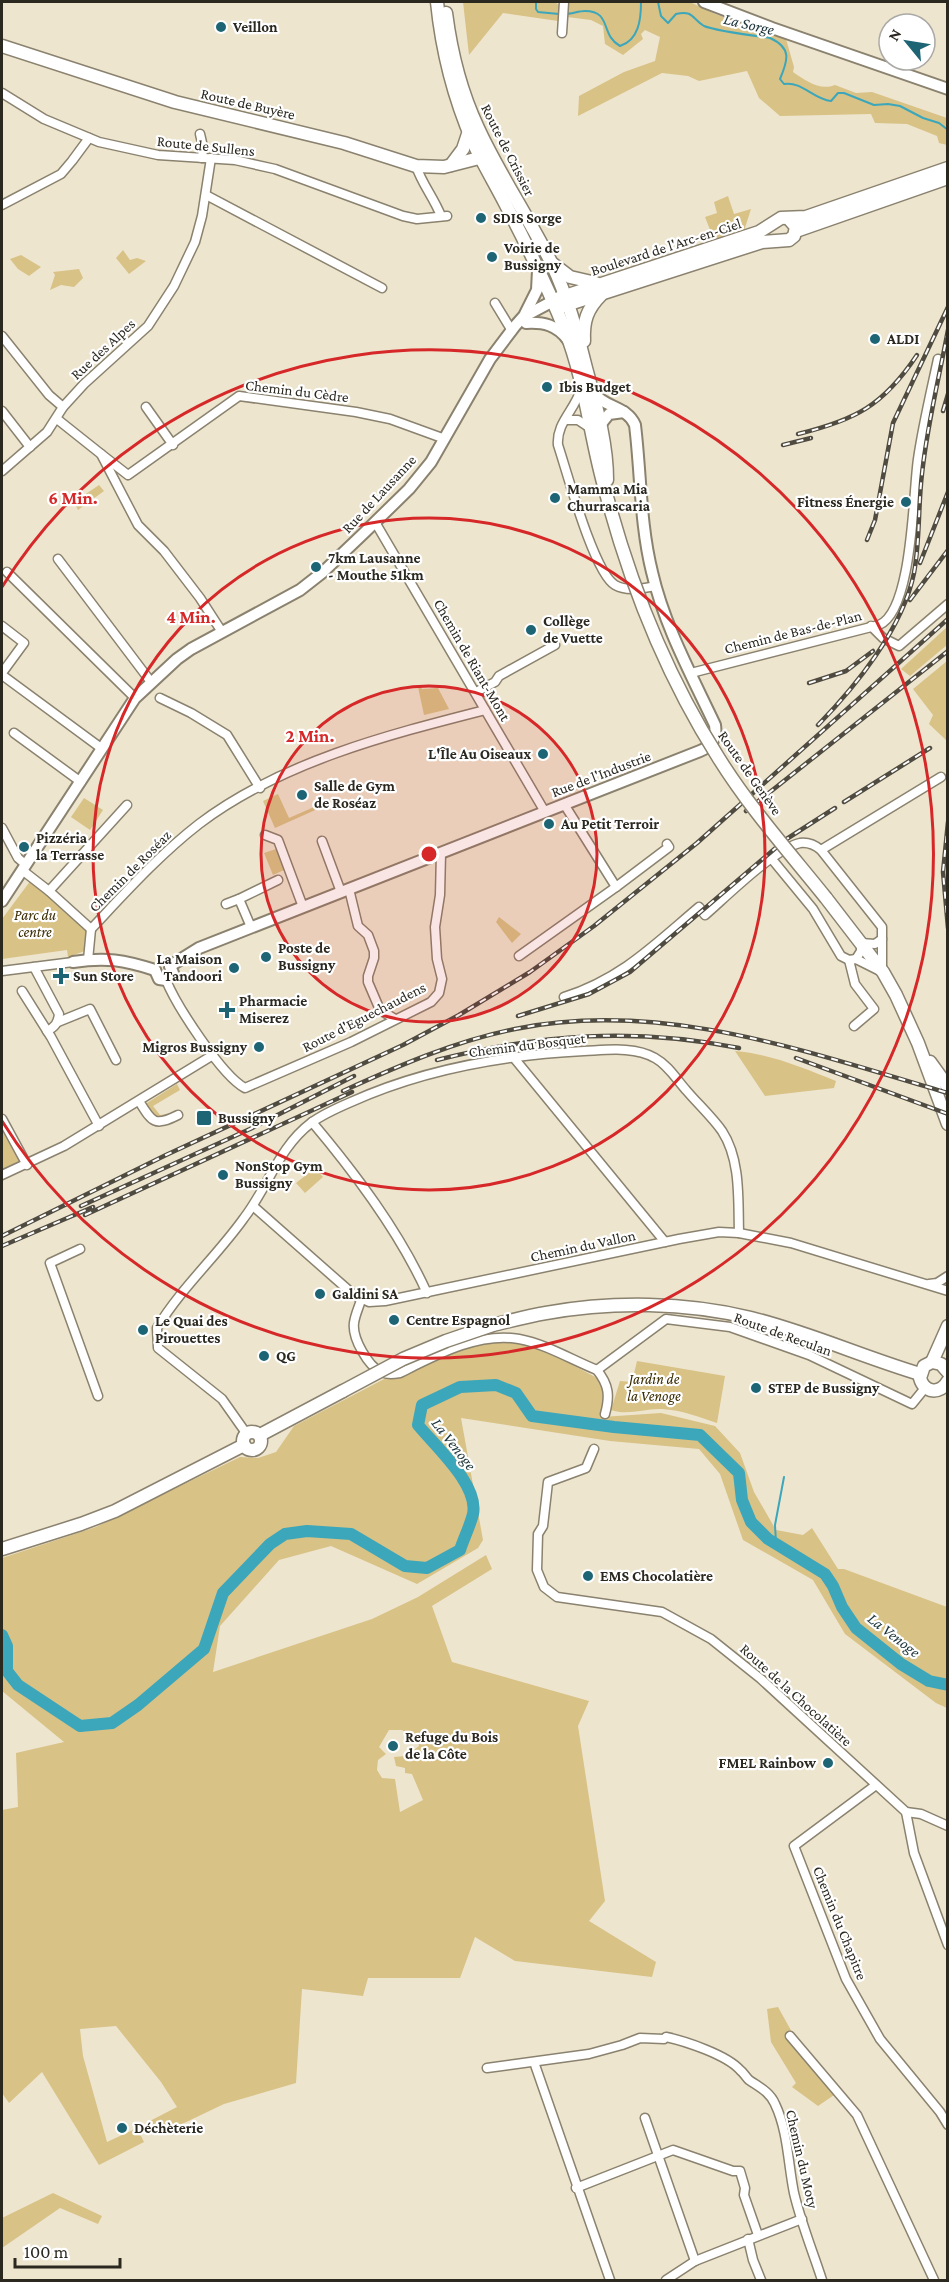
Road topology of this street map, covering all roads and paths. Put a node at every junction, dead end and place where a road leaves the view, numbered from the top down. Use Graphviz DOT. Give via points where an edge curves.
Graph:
graph roads {
  1 [pos="437,2"];
  2 [pos="444,2"];
  3 [pos="564,2"];
  4 [pos="704,2"];
  5 [pos="562,33"];
  6 [pos="2,46"];
  7 [pos="948,89"];
  8 [pos="2,93"];
  9 [pos="469,131"];
  10 [pos="200,134"];
  11 [pos="88,138"];
  12 [pos="486,157"];
  13 [pos="206,158"];
  14 [pos="451,165"];
  15 [pos="416,166"];
  16 [pos="948,168"];
  17 [pos="948,178"];
  18 [pos="206,195"];
  19 [pos="2,205"];
  20 [pos="789,219"];
  21 [pos="774,223"];
  22 [pos="796,231"];
  23 [pos="778,239"];
  24 [pos="550,261"];
  25 [pos="538,268"];
  26 [pos="382,288"];
  27 [pos="603,288"];
  28 [pos="567,300"];
  29 [pos="495,303"];
  30 [pos="554,304"];
  31 [pos="525,320"];
  32 [pos="512,331"];
  33 [pos="2,336"];
  34 [pos="570,343"];
  35 [pos="938,359"];
  36 [pos="588,387"];
  37 [pos="63,407"];
  38 [pos="146,407"];
  39 [pos="2,411"];
  40 [pos="624,412"];
  41 [pos="57,419"];
  42 [pos="566,420"];
  43 [pos="595,426"];
  44 [pos="446,439"];
  45 [pos="173,445"];
  46 [pos="30,447"];
  47 [pos="101,454"];
  48 [pos="2,471"];
  49 [pos="375,522"];
  50 [pos="58,558"];
  51 [pos="7,572"];
  52 [pos="656,586"];
  53 [pos="947,605"];
  54 [pos="2,626"];
  55 [pos="871,626"];
  56 [pos="222,632"];
  57 [pos="555,645"];
  58 [pos="691,673"];
  59 [pos="2,674"];
  60 [pos="151,682"];
  61 [pos="476,692"];
  62 [pos="135,698"];
  63 [pos="160,698"];
  64 [pos="485,710"];
  65 [pos="14,733"];
  66 [pos="102,748"];
  67 [pos="942,777"];
  68 [pos="81,782"];
  69 [pos="260,788"];
  70 [pos="564,804"];
  71 [pos="127,805"];
  72 [pos="545,812"];
  73 [pos="2,828"];
  74 [pos="265,835"];
  75 [pos="322,841"];
  76 [pos="667,844"];
  77 [pos="821,850"];
  78 [pos="441,853"];
  79 [pos="771,858"];
  80 [pos="23,867"];
  81 [pos="278,880"];
  82 [pos="616,887"];
  83 [pos="50,891"];
  84 [pos="345,891"];
  85 [pos="239,899"];
  86 [pos="2,901"];
  87 [pos="226,904"];
  88 [pos="303,907"];
  89 [pos="251,927"];
  90 [pos="91,929"];
  91 [pos="882,939"];
  92 [pos="861,943"];
  93 [pos="519,956"];
  94 [pos="88,960"];
  95 [pos="852,960"];
  96 [pos="73,962"];
  97 [pos="170,966"];
  98 [pos="34,967"];
  99 [pos="155,970"];
  100 [pos="2,971"];
  101 [pos="883,972"];
  102 [pos="166,980"];
  103 [pos="22,991"];
  104 [pos="564,997"];
  105 [pos="395,1019"];
  106 [pos="58,1022"];
  107 [pos="854,1026"];
  108 [pos="47,1031"];
  109 [pos="918,1043"];
  110 [pos="213,1055"];
  111 [pos="514,1058"];
  112 [pos="116,1060"];
  113 [pos="948,1087"];
  114 [pos="139,1101"];
  115 [pos="178,1115"];
  116 [pos="2,1119"];
  117 [pos="312,1122"];
  118 [pos="948,1124"];
  119 [pos="99,1126"];
  120 [pos="27,1165"];
  121 [pos="2,1175"];
  122 [pos="253,1206"];
  123 [pos="739,1233"];
  124 [pos="665,1242"];
  125 [pos="80,1249"];
  126 [pos="948,1276"];
  127 [pos="923,1284"];
  128 [pos="948,1291"];
  129 [pos="427,1293"];
  130 [pos="361,1300"];
  131 [pos="948,1326"];
  132 [pos="932,1362"];
  133 [pos="597,1370"];
  134 [pos="947,1371"];
  135 [pos="920,1374"];
  136 [pos="925,1388"];
  137 [pos="945,1389"];
  138 [pos="99,1396"];
  139 [pos="605,1414"];
  140 [pos="245,1439"];
  141 [pos="594,1449"];
  142 [pos="2,1549"];
  143 [pos="876,1785"];
  144 [pos="906,1812"];
  145 [pos="948,1826"];
  146 [pos="948,1945"];
  147 [pos="790,2036"];
  148 [pos="534,2062"];
  149 [pos="487,2068"];
  150 [pos="645,2118"];
  151 [pos="948,2125"];
  152 [pos="659,2157"];
  153 [pos="576,2188"];
  154 [pos="802,2219"];
  155 [pos="758,2235"];
  156 [pos="748,2239"];
  157 [pos="695,2261"];
  158 [pos="610,2280"];
  159 [pos="666,2280"];
  160 [pos="761,2280"];
  161 [pos="822,2280"];
  162 [pos="934,2280"];
  1 -- 9 [label="main road, Route de Crissier" via="444,54"];
  2 -- 12 [label="main road, Route de Crissier" via="460,80"];
  3 -- 5 [label="street"];
  4 -- 7 [label="street"];
  6 -- 15 [label="main road, Route de Buyère" via="175,102 344,142"];
  8 -- 11 [label="street, Route de Sullens" via="44,119"];
  9 -- 12 [label="main road, Route de Crissier"];
  9 -- 14 [label="main road" via="463,149"];
  10 -- 13 [label="street, Rue des Alpes"];
  11 -- 13 [label="street, Route de Sullens" via="158,155"];
  11 -- 19 [label="street" via="61,174"];
  12 -- 14 [label="main road, Route de Buyère"];
  12 -- 24 [label="main road, Route de Crissier"];
  12 -- 25 [label="main road, Route de Crissier"];
  13 -- 15 [label="street, Route de Sullens" via="275,169 403,216 444,216"];
  13 -- 18 [label="street, Rue des Alpes"];
  14 -- 15 [label="main road, Route de Buyère"];
  16 -- 20 [label="main road"];
  17 -- 22 [label="main road"];
  18 -- 26 [label="street"];
  18 -- 37 [label="street, Rue des Alpes" via="195,242 174,286 148,326"];
  20 -- 21 [label="main road" via="781,218"];
  20 -- 22 [label="main road"];
  21 -- 23 [label="main road" via="773,232"];
  21 -- 27 [label="main road, Boulevard de l'Arc-en-Ciel" via="759,232"];
  22 -- 23 [label="main road" via="789,240"];
  23 -- 27 [label="main road, Boulevard de l'Arc-en-Ciel"];
  24 -- 27 [label="main road" via="570,277"];
  24 -- 28 [label="main road, Route de Crissier"];
  25 -- 30 [label="main road, Route de Crissier"];
  25 -- 31 [label="street" via="535,298"];
  27 -- 28 [label="main road, Boulevard de l'Arc-en-Ciel"];
  27 -- 36 [label="main road" via="584,324"];
  28 -- 30 [label="main road, Rue de Lausanne"];
  28 -- 36 [label="main road, Route de Genève"];
  29 -- 32 [label="street"];
  30 -- 31 [label="street, Rue de Lausanne"];
  30 -- 34 [label="main road, Route de Genève"];
  31 -- 32 [label="street, Rue de Lausanne"];
  31 -- 34 [label="street" via="550,325"];
  32 -- 44 [label="street, Rue de Lausanne" via="490,359"];
  33 -- 37 [label="street"];
  34 -- 36 [label="main road, Route de Genève"];
  35 -- 55 [label="street, Chemin de Bas-de-Plan" via="918,460 905,578 886,621"];
  36 -- 40 [label="street" via="602,401"];
  36 -- 42 [label="street"];
  36 -- 43 [label="main road, Route de Genève"];
  37 -- 41 [label="street, Rue des Alpes"];
  38 -- 45 [label="street"];
  39 -- 46 [label="street"];
  40 -- 43 [label="street" via="609,414"];
  40 -- 52 [label="street, Rue de l'Industrie" via="635,425 645,536"];
  41 -- 46 [label="street, Rue des Alpes"];
  41 -- 47 [label="street, Chemin du Cèdre"];
  42 -- 43 [label="street"];
  42 -- 52 [label="street" via="558,431 558,445 603,574 624,589"];
  43 -- 92 [label="main road, Route de Genève, bridge" via="607,463 606,493 639,600 699,726 739,787"];
  44 -- 45 [label="street, Chemin du Cèdre" via="390,419 239,396"];
  44 -- 49 [label="street, Rue de Lausanne" via="409,489"];
  45 -- 47 [label="street, Chemin du Cèdre" via="128,475"];
  46 -- 48 [label="street, Rue des Alpes"];
  47 -- 56 [label="street, Chemin du Cèdre" via="138,525 200,598"];
  49 -- 56 [label="street, Rue de Lausanne" via="300,590"];
  49 -- 61 [label="street, Chemin de Riant-Mont"];
  50 -- 60 [label="street"];
  51 -- 62 [label="street"];
  52 -- 58 [label="street, Rue de l'Industrie"];
  53 -- 55 [label="street" via="899,646"];
  54 -- 59 [label="street" via="24,643"];
  55 -- 58 [label="street, Chemin de Bas-de-Plan"];
  56 -- 60 [label="street, Rue de Lausanne" via="177,659"];
  57 -- 61 [label="street"];
  58 -- 70 [label="street, Rue de l'Industrie" via="715,725 711,744"];
  59 -- 66 [label="street"];
  60 -- 62 [label="street, Rue de Lausanne"];
  61 -- 64 [label="street, Chemin de Riant-Mont"];
  62 -- 66 [label="street, Rue de Lausanne"];
  63 -- 69 [label="street" via="227,735"];
  64 -- 69 [label="street, Chemin de Roséaz" via="368,742"];
  64 -- 72 [label="street, Chemin de Riant-Mont"];
  65 -- 68 [label="street"];
  66 -- 68 [label="street, Rue de Lausanne"];
  67 -- 77 [label="street"];
  68 -- 80 [label="street, Rue de Lausanne"];
  69 -- 90 [label="street, Chemin de Roséaz" via="219,811 164,853"];
  70 -- 72 [label="street, Rue de l'Industrie"];
  70 -- 82 [label="street"];
  71 -- 83 [label="street"];
  72 -- 78 [label="street, Rue de l'Industrie"];
  73 -- 80 [label="street"];
  74 -- 88 [label="street" via="278,840"];
  75 -- 84 [label="street"];
  76 -- 82 [label="street" via="669,847"];
  77 -- 79 [label="street" via="801,843"];
  77 -- 91 [label="street" via="882,927"];
  78 -- 84 [label="street, Rue de l'Industrie"];
  78 -- 105 [label="street, Route d'Eguechaudens" via="435,927 442,979 440,993 431,1002"];
  79 -- 95 [label="street" via="823,922 841,956"];
  79 -- 104 [label="street" via="705,915 699,907 622,971"];
  80 -- 83 [label="street"];
  80 -- 86 [label="street, Rue de Lausanne"];
  81 -- 85 [label="street"];
  82 -- 93 [label="street"];
  83 -- 90 [label="street"];
  84 -- 88 [label="street, Rue de l'Industrie"];
  84 -- 105 [label="street" via="358,926 368,935 374,951 368,982 380,1010"];
  85 -- 87 [label="street"];
  85 -- 89 [label="street"];
  88 -- 89 [label="street, Rue de l'Industrie"];
  89 -- 97 [label="street, Rue de l'Industrie" via="187,954"];
  90 -- 94 [label="street"];
  91 -- 92 [label="street" via="875,944"];
  91 -- 101 [label="street"];
  92 -- 95 [label="street" via="861,951"];
  92 -- 101 [label="main road, Route de Genève"];
  94 -- 96 [label="street"];
  94 -- 99 [label="street" via="122,960"];
  95 -- 101 [label="street"];
  95 -- 107 [label="street" via="855,984 874,1009"];
  96 -- 98 [label="street"];
  97 -- 99 [label="street" via="161,963"];
  97 -- 102 [label="street" via="172,973"];
  98 -- 100 [label="street"];
  98 -- 106 [label="street" via="59,1014"];
  99 -- 102 [label="street" via="156,977"];
  101 -- 109 [label="main road, Route de Genève"];
  102 -- 110 [label="street" via="175,1002"];
  103 -- 108 [label="street"];
  105 -- 110 [label="street, Route d'Eguechaudens" via="245,1088"];
  106 -- 108 [label="street"];
  106 -- 112 [label="street" via="90,1010"];
  108 -- 119 [label="street"];
  109 -- 113 [label="main road, Route de Genève"];
  109 -- 118 [label="main road, Route de Genève"];
  110 -- 114 [label="street"];
  111 -- 117 [label="street, Chemin du Bosquet" via="455,1067 406,1081 370,1093"];
  111 -- 123 [label="street, Chemin du Bosquet" via="616,1049 646,1053 663,1063 722,1132 731,1149"];
  111 -- 124 [label="street"];
  114 -- 115 [label="street" via="156,1122"];
  114 -- 119 [label="street"];
  116 -- 120 [label="street"];
  117 -- 122 [label="street, Chemin du Bosquet" via="282,1154"];
  117 -- 129 [label="street" via="385,1219"];
  119 -- 120 [label="street"];
  120 -- 121 [label="street"];
  122 -- 130 [label="street"];
  122 -- 140 [label="street, Chemin du Bosquet" via="157,1328 158,1348 222,1399"];
  123 -- 124 [label="street, Chemin du Vallon" via="710,1233"];
  123 -- 127 [label="street, Chemin du Vallon" via="791,1243"];
  124 -- 129 [label="street, Chemin du Vallon"];
  125 -- 138 [label="street" via="50,1263"];
  126 -- 127 [label="street" via="938,1283"];
  127 -- 128 [label="street, Chemin du Vallon"];
  129 -- 130 [label="street, Chemin du Vallon" via="377,1302"];
  130 -- 133 [label="street" via="354,1331 375,1368 387,1374 453,1348 502,1338 534,1343"];
  131 -- 132 [label="main road"];
  132 -- 134 [label="main road"];
  132 -- 135 [label="main road"];
  133 -- 136 [label="street, Route de Reculan" via="666,1319 730,1327 809,1355 912,1404"];
  133 -- 139 [label="street" via="608,1390"];
  135 -- 136 [label="main road"];
  135 -- 140 [label="main road, bridge" via="750,1317 673,1306 586,1307 546,1312 446,1341 403,1359 260,1435 258,1449 252,1450"];
  136 -- 137 [label="main road"];
  140 -- 142 [label="main road" via="115,1511"];
  141 -- 143 [label="street, Route de la Chocolatière" via="586,1468 548,1482 537,1544 537,1570 544,1587 557,1598 662,1612 711,1639 761,1679"];
  143 -- 144 [label="street, Route de la Chocolatière"];
  143 -- 151 [label="street, Chemin du Chapitre" via="794,1846 846,1979 880,2039"];
  144 -- 145 [label="street"];
  144 -- 146 [label="street" via="914,1852"];
  147 -- 162 [label="street" via="857,2115"];
  148 -- 149 [label="street, Chemin du Moty"];
  148 -- 153 [label="street"];
  148 -- 154 [label="street, Chemin du Moty" via="589,2054 640,2038 666,2037 717,2054 766,2091 775,2104"];
  150 -- 152 [label="street"];
  152 -- 153 [label="street"];
  152 -- 155 [label="street" via="673,2150 740,2171"];
  152 -- 157 [label="street"];
  153 -- 158 [label="street"];
  154 -- 155 [label="street"];
  154 -- 161 [label="street, Chemin du Moty"];
  155 -- 156 [label="street"];
  156 -- 157 [label="street"];
  156 -- 160 [label="street"];
  157 -- 159 [label="street"];
}
